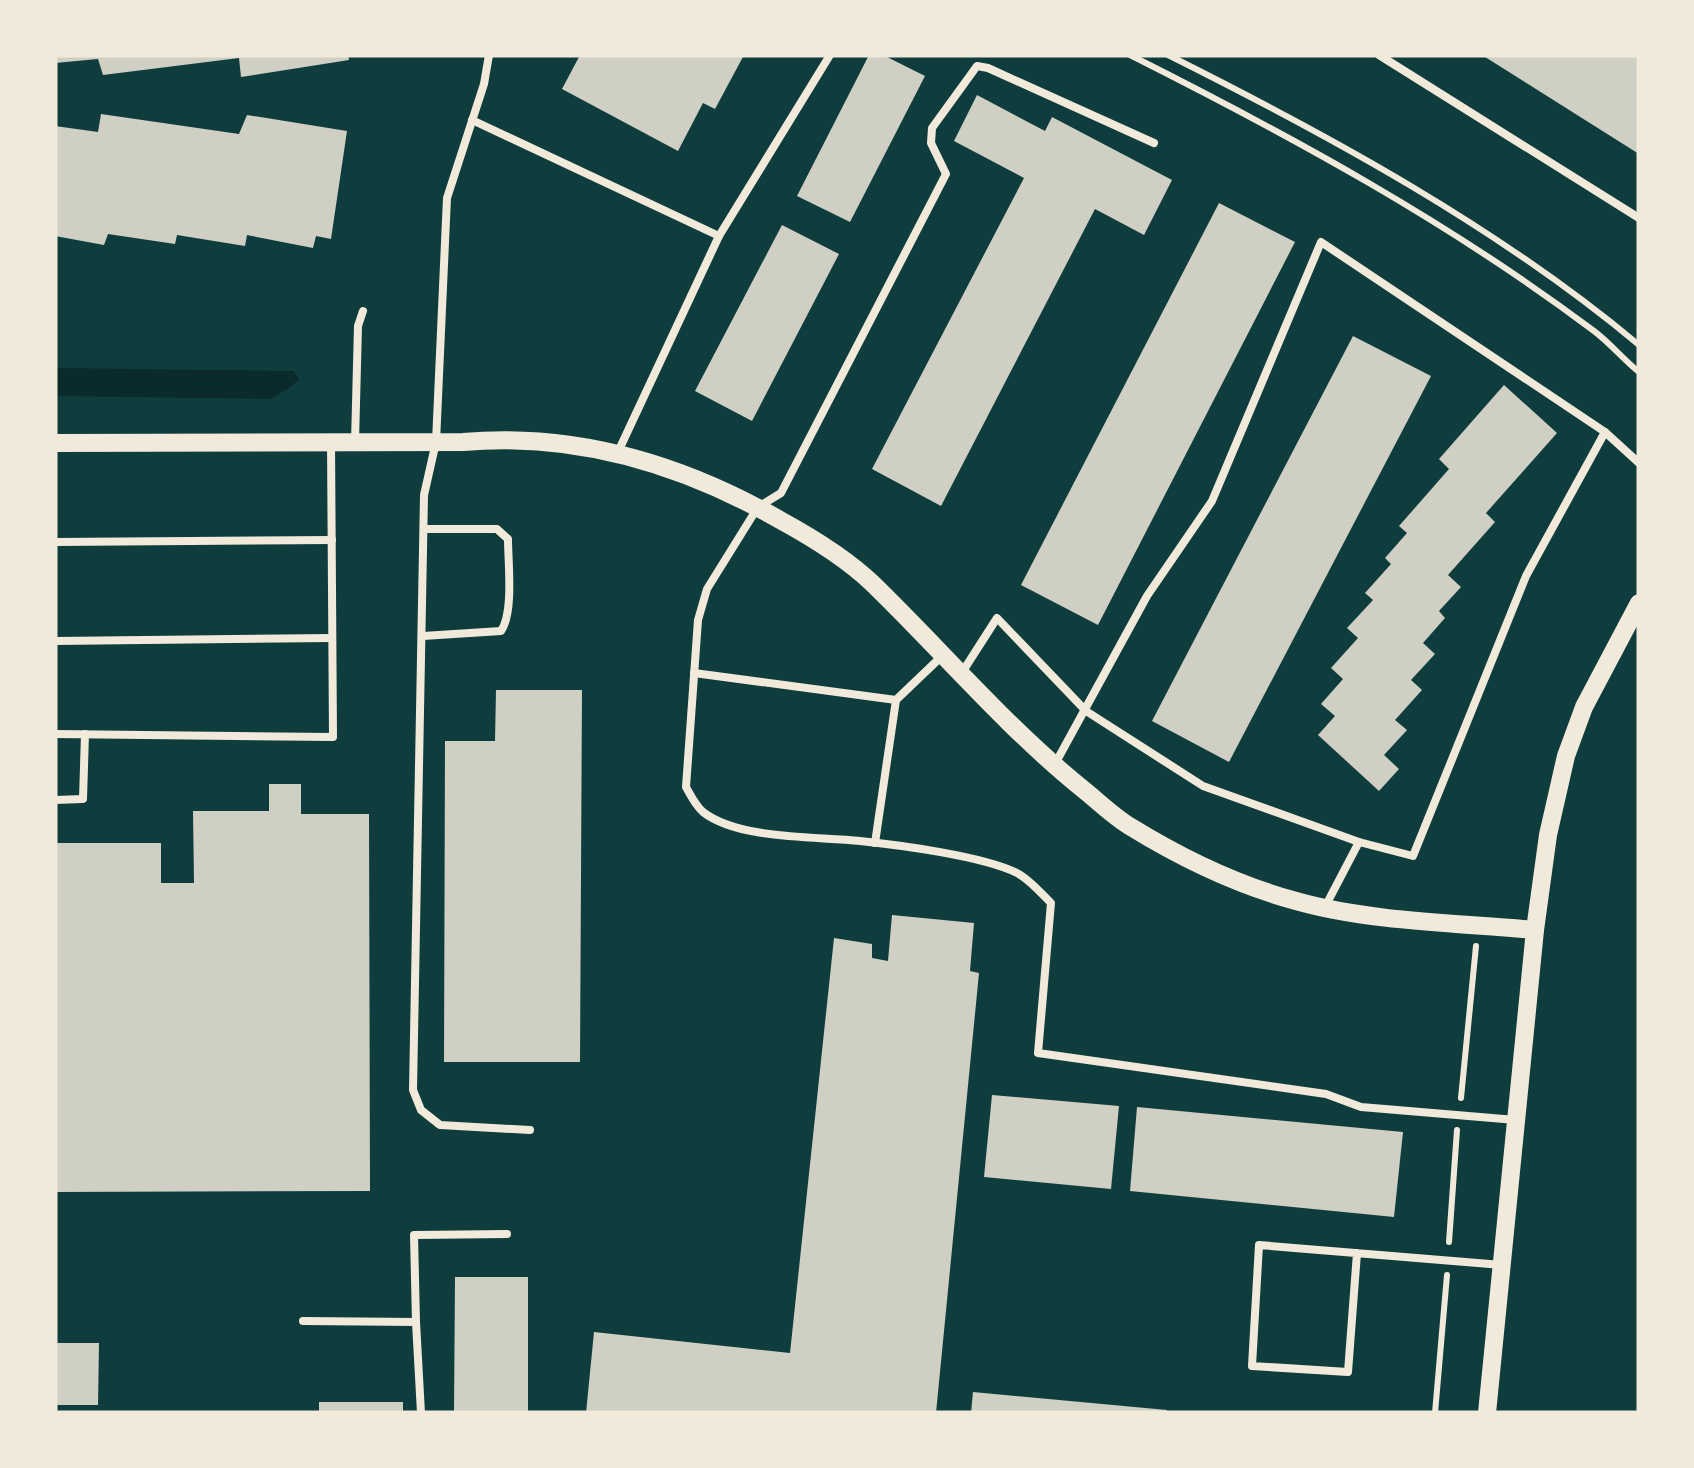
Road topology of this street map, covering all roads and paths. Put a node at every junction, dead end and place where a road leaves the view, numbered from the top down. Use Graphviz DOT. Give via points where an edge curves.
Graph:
graph roads {
  1 [pos="488,55"];
  2 [pos="830,55"];
  3 [pos="1130,55"];
  4 [pos="1168,55"];
  5 [pos="1379,55"];
  6 [pos="472,120"];
  7 [pos="1154,143"];
  8 [pos="1639,218"];
  9 [pos="719,236"];
  10 [pos="363,311"];
  11 [pos="1639,344"];
  12 [pos="1639,372"];
  13 [pos="1605,432"];
  14 [pos="331,442"];
  15 [pos="356,442"];
  16 [pos="436,442"];
  17 [pos="55,443"];
  18 [pos="618,453"];
  19 [pos="1639,462"];
  20 [pos="758,507"];
  21 [pos="424,529"];
  22 [pos="332,540"];
  23 [pos="55,542"];
  24 [pos="1639,603"];
  25 [pos="423,636"];
  26 [pos="332,638"];
  27 [pos="55,641"];
  28 [pos="942,656"];
  29 [pos="694,673"];
  30 [pos="960,674"];
  31 [pos="896,700"];
  32 [pos="1086,711"];
  33 [pos="55,734"];
  34 [pos="85,734"];
  35 [pos="1054,766"];
  36 [pos="55,800"];
  37 [pos="1359,842"];
  38 [pos="875,843"];
  39 [pos="1324,907"];
  40 [pos="1478,925"];
  41 [pos="1536,930"];
  42 [pos="1459,1115"];
  43 [pos="1516,1120"];
  44 [pos="530,1130"];
  45 [pos="507,1234"];
  46 [pos="1357,1253"];
  47 [pos="1448,1259"];
  48 [pos="1502,1266"];
  49 [pos="302,1321"];
  50 [pos="416,1322"];
  51 [pos="420,1413"];
  52 [pos="1435,1413"];
  53 [pos="1488,1413"];
  1 -- 6 [label="lane"];
  2 -- 9 [label="lane"];
  3 -- 12 [label="path" via="1379,187 1582,322"];
  4 -- 11 [label="path" via="1435,202"];
  5 -- 8 [label="lane"];
  6 -- 9 [label="lane"];
  6 -- 16 [label="lane" via="447,198"];
  7 -- 20 [label="lane" via="976,66 932,128 946,174 780,493"];
  9 -- 18 [label="lane"];
  10 -- 15 [label="lane"];
  13 -- 19 [label="lane"];
  13 -- 32 [label="lane" via="1322,242 1212,502 1147,596"];
  13 -- 37 [label="lane" via="1526,576 1413,856"];
  14 -- 15 [label="street"];
  14 -- 17 [label="street"];
  14 -- 22 [label="lane"];
  15 -- 16 [label="street"];
  16 -- 18 [label="street" via="522,439"];
  16 -- 21 [label="lane"];
  18 -- 20 [label="street" via="656,462"];
  20 -- 28 [label="street" via="834,552"];
  20 -- 29 [label="lane" via="707,589"];
  21 -- 25 [label="lane"];
  21 -- 25 [label="lane" via="498,529 508,539 508,611 501,631"];
  22 -- 23 [label="lane"];
  22 -- 26 [label="lane"];
  24 -- 41 [label="street" via="1584,706 1566,756"];
  25 -- 44 [label="lane" via="413,1090 421,1110 440,1126"];
  26 -- 27 [label="lane"];
  26 -- 34 [label="lane" via="333,737"];
  28 -- 30 [label="street"];
  28 -- 31 [label="lane"];
  29 -- 31 [label="lane"];
  29 -- 38 [label="lane" via="686,787 704,813 777,836"];
  30 -- 32 [label="lane" via="997,618"];
  30 -- 35 [label="street"];
  31 -- 38 [label="lane"];
  32 -- 35 [label="lane"];
  32 -- 37 [label="lane" via="1203,786"];
  33 -- 34 [label="lane"];
  34 -- 36 [label="lane" via="82,800"];
  35 -- 39 [label="street" via="1126,824 1191,862"];
  37 -- 39 [label="lane"];
  38 -- 42 [label="lane" via="989,863 1020,874 1051,903 1038,1053 1326,1094 1361,1107"];
  39 -- 40 [label="street"];
  40 -- 41 [label="street"];
  40 -- 42 [label="path"];
  41 -- 43 [label="street"];
  42 -- 43 [label="lane"];
  42 -- 47 [label="path"];
  43 -- 48 [label="street"];
  45 -- 50 [label="lane" via="414,1235"];
  46 -- 46 [label="lane" via="1258,1245 1252,1366 1348,1372"];
  46 -- 47 [label="lane"];
  47 -- 48 [label="lane"];
  47 -- 52 [label="path"];
  48 -- 53 [label="street"];
  49 -- 50 [label="lane"];
  50 -- 51 [label="lane"];
}
